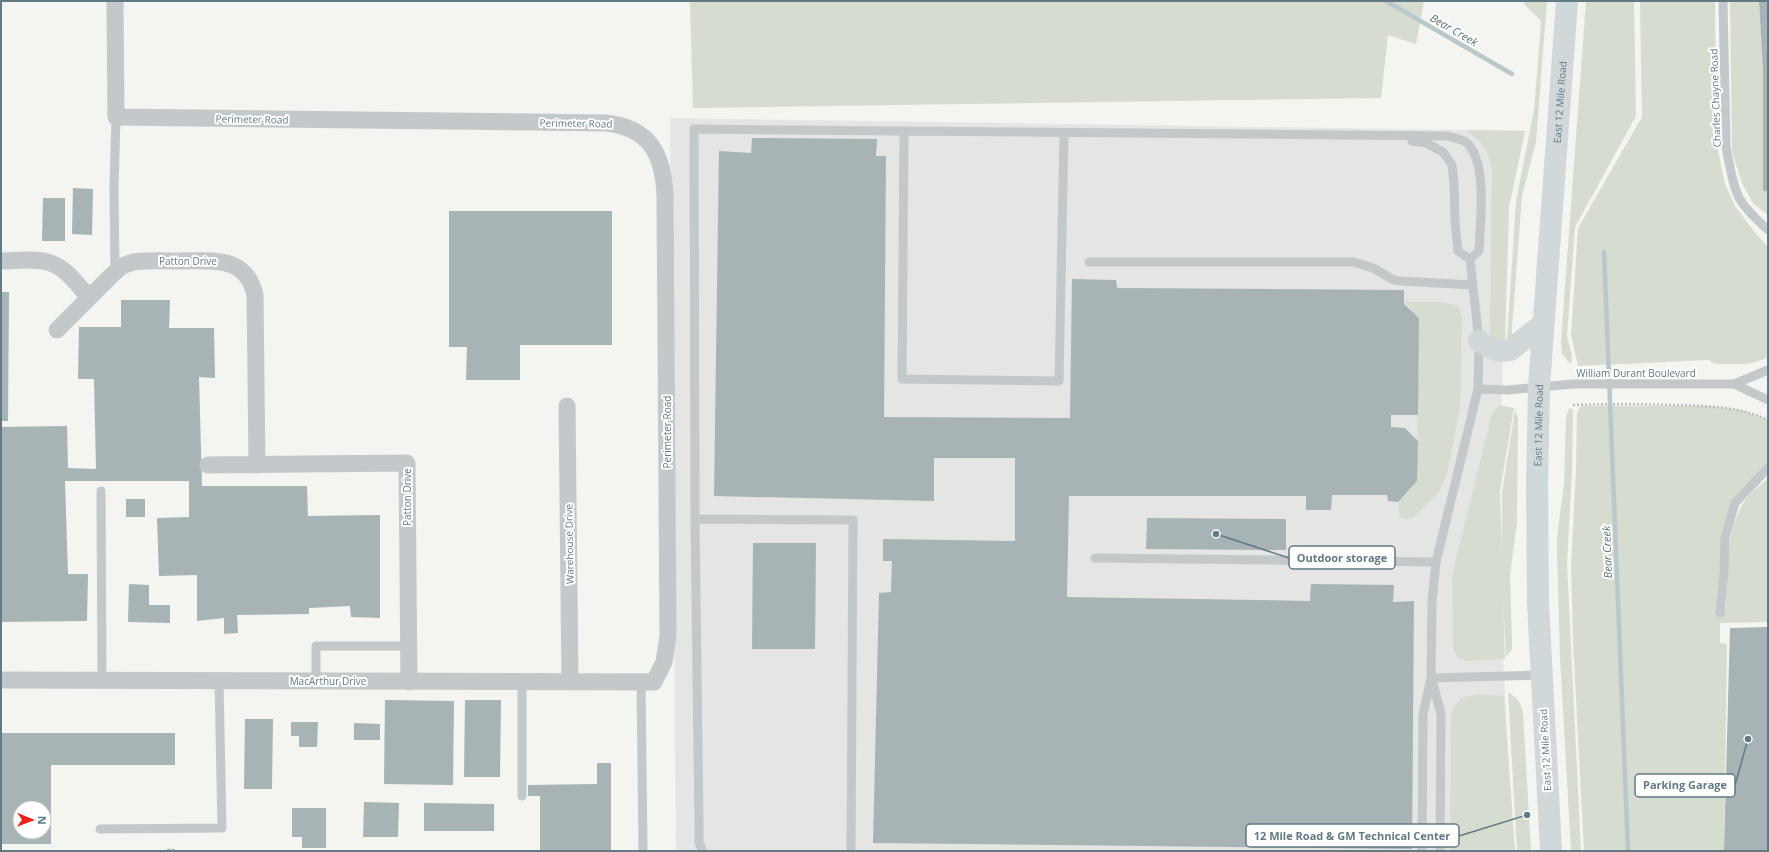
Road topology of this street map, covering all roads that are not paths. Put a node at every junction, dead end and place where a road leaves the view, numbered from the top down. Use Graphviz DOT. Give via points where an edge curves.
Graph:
graph roads {
  1 [pos="115,1"];
  2 [pos="1567,1"];
  3 [pos="1723,1"];
  4 [pos="116,117"];
  5 [pos="904,131"];
  6 [pos="1064,133"];
  7 [pos="1389,137"];
  8 [pos="1768,230"];
  9 [pos="1470,260"];
  10 [pos="1,261"];
  11 [pos="1089,262"];
  12 [pos="115,272"];
  13 [pos="1473,285"];
  14 [pos="89,298"];
  15 [pos="1543,324"];
  16 [pos="57,330"];
  17 [pos="1479,341"];
  18 [pos="1768,370"];
  19 [pos="1734,384"];
  20 [pos="1539,387"];
  21 [pos="1478,389"];
  22 [pos="1768,400"];
  23 [pos="568,406"];
  24 [pos="208,465"];
  25 [pos="257,465"];
  26 [pos="1768,468"];
  27 [pos="101,491"];
  28 [pos="694,519"];
  29 [pos="1095,558"];
  30 [pos="1436,562"];
  31 [pos="1720,613"];
  32 [pos="408,646"];
  33 [pos="1541,675"];
  34 [pos="1431,678"];
  35 [pos="1,680"];
  36 [pos="102,681"];
  37 [pos="219,681"];
  38 [pos="316,682"];
  39 [pos="409,682"];
  40 [pos="522,682"];
  41 [pos="570,682"];
  42 [pos="648,682"];
  43 [pos="522,796"];
  44 [pos="100,829"];
  45 [pos="643,851"];
  46 [pos="703,851"];
  47 [pos="851,851"];
  48 [pos="1422,851"];
  49 [pos="1440,851"];
  50 [pos="1551,851"];
  1 -- 4 [label="street"];
  2 -- 15 [label="main road, East 12 Mile Road"];
  3 -- 8 [label="lane, Charles Chayne Road" via="1726,146 1739,198"];
  4 -- 12 [label="lane"];
  4 -- 42 [label="street, Perimeter Road" via="606,123 630,128 649,142 661,166 665,195 668,636 664,662"];
  5 -- 6 [label="lane"];
  5 -- 6 [label="lane" via="902,379 909,380 1059,380"];
  5 -- 28 [label="lane" via="694,129"];
  6 -- 7 [label="lane"];
  7 -- 9 [label="lane" via="1426,143 1442,152 1452,165 1458,251"];
  7 -- 9 [label="lane" via="1447,136 1467,142 1477,158 1481,173 1479,251"];
  9 -- 13 [label="lane"];
  10 -- 14 [label="street" via="52,263 64,271"];
  11 -- 13 [label="lane" via="1354,262 1374,268 1394,280"];
  12 -- 14 [label="street, Patton Drive"];
  12 -- 25 [label="street, Patton Drive" via="128,264 140,261 223,261 241,269 249,278 256,304"];
  13 -- 17 [label="lane"];
  14 -- 16 [label="street, Patton Drive"];
  15 -- 17 [label="main road" via="1510,350 1491,349"];
  15 -- 20 [label="main road, East 12 Mile Road"];
  17 -- 21 [label="lane"];
  18 -- 19 [label="lane, William Durant Boulevard"];
  19 -- 20 [label="lane, William Durant Boulevard" via="1593,384"];
  19 -- 22 [label="lane, William Durant Boulevard"];
  20 -- 21 [label="lane, William Durant Boulevard"];
  20 -- 33 [label="main road, East 12 Mile Road" via="1538,569"];
  21 -- 30 [label="lane"];
  23 -- 41 [label="street, Warehouse Drive"];
  24 -- 25 [label="street, Patton Drive"];
  25 -- 32 [label="street, Patton Drive" via="407,463"];
  26 -- 31 [label="lane" via="1735,503 1725,538"];
  27 -- 36 [label="lane"];
  28 -- 46 [label="lane" via="699,843"];
  28 -- 47 [label="lane" via="853,520"];
  29 -- 30 [label="lane"];
  30 -- 34 [label="lane" via="1432,601"];
  32 -- 38 [label="lane" via="316,646"];
  32 -- 39 [label="street, Patton Drive"];
  33 -- 34 [label="lane"];
  33 -- 50 [label="main road, East 12 Mile Road"];
  34 -- 48 [label="lane" via="1423,715"];
  34 -- 49 [label="lane" via="1441,714"];
  35 -- 36 [label="street, MacArthur Drive"];
  36 -- 37 [label="street, MacArthur Drive"];
  37 -- 38 [label="street, MacArthur Drive"];
  37 -- 44 [label="lane" via="222,828"];
  38 -- 39 [label="street, MacArthur Drive"];
  39 -- 40 [label="street, MacArthur Drive"];
  40 -- 41 [label="street, MacArthur Drive"];
  40 -- 43 [label="lane"];
  41 -- 42 [label="street, MacArthur Drive"];
  42 -- 45 [label="lane"];
}
